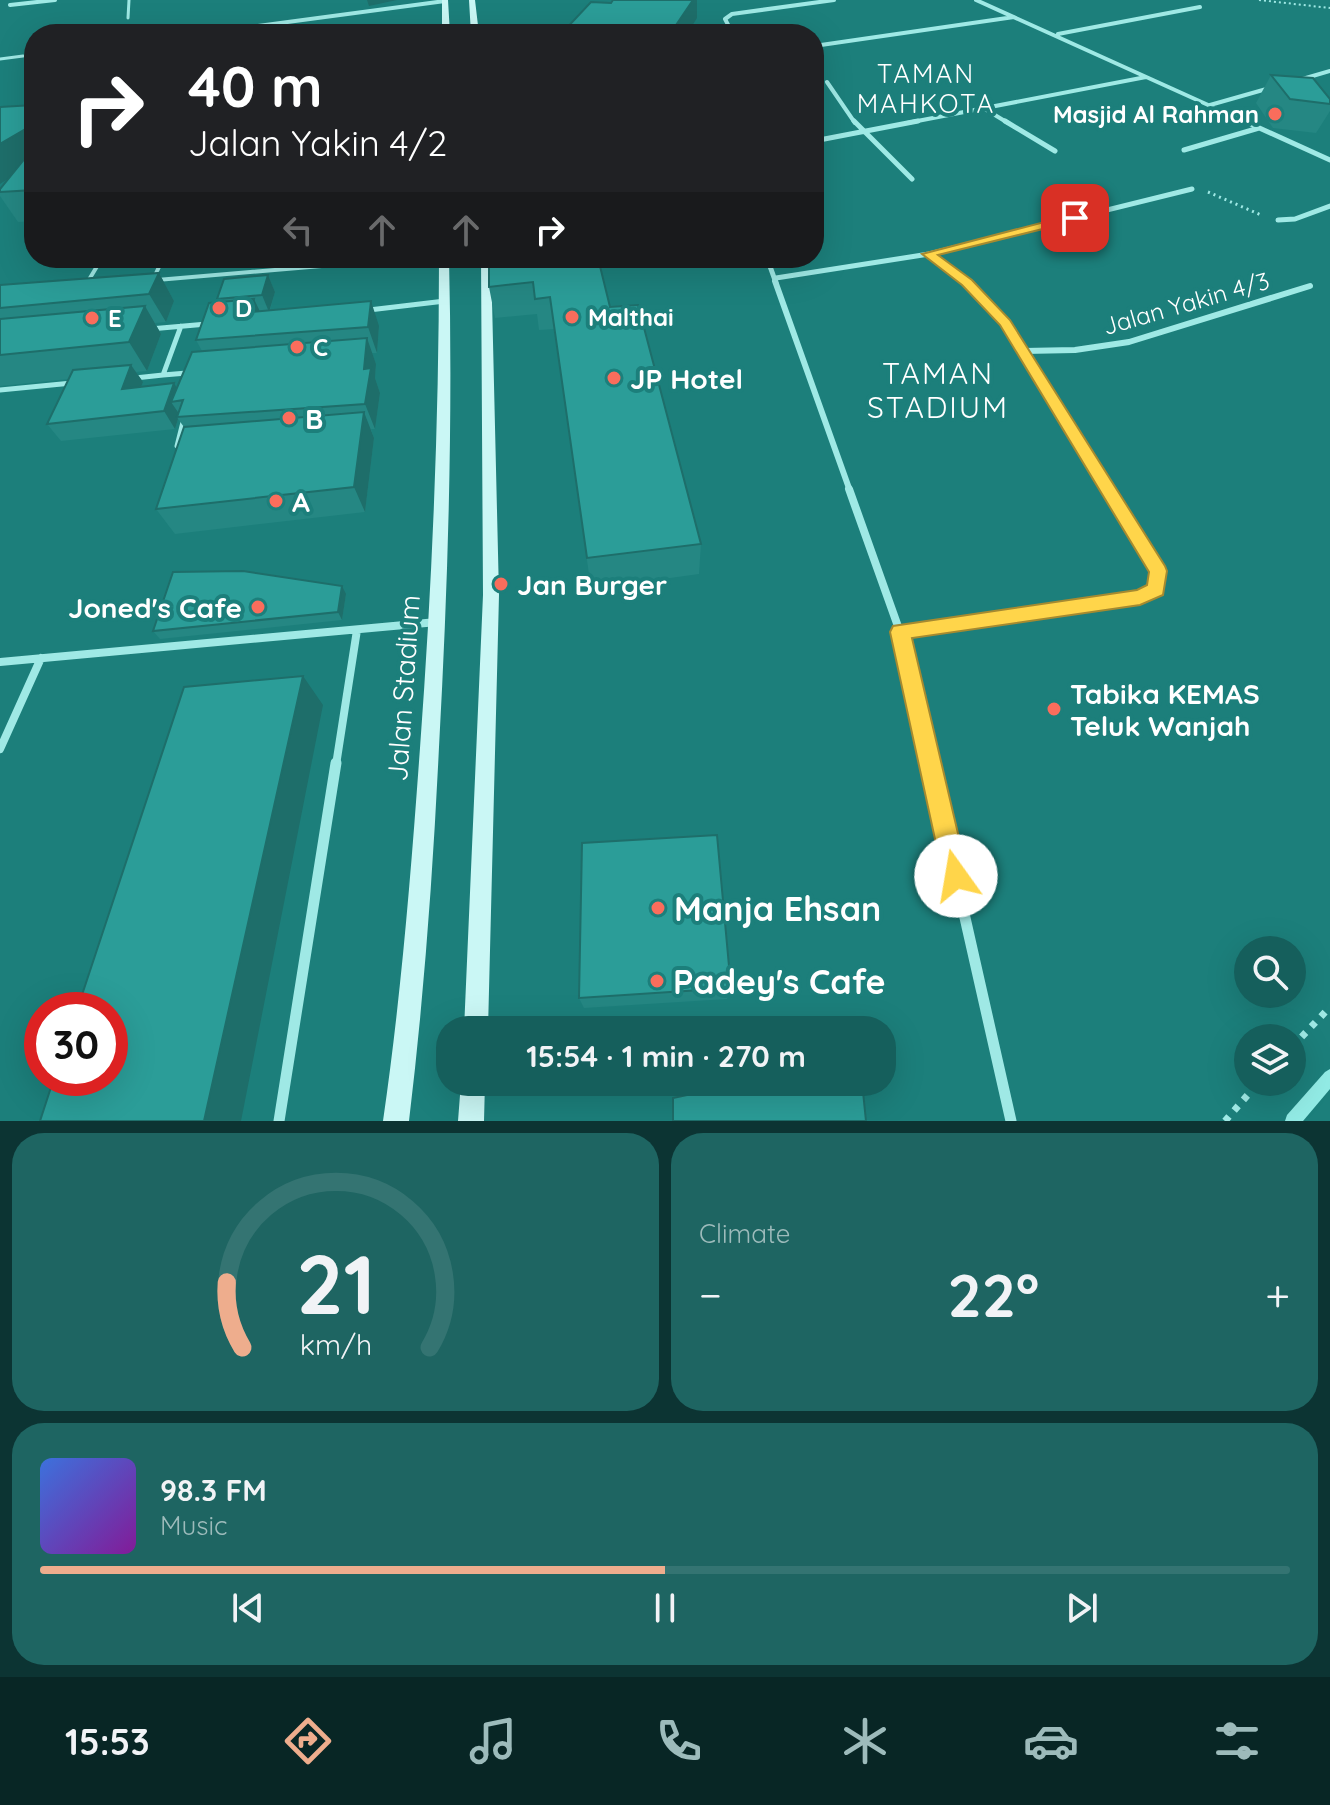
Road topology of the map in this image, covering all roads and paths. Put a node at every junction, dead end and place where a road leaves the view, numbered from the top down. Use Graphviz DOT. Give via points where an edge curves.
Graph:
graph roads {
  1 [pos="20,0"];
  2 [pos="55,0"];
  3 [pos="129,0"];
  4 [pos="472,0"];
  5 [pos="834,0"];
  6 [pos="976,0"];
  7 [pos="1259,0"];
  8 [pos="445,1"];
  9 [pos="10,5"];
  10 [pos="1200,7"];
  11 [pos="1330,8"];
  12 [pos="0,10"];
  13 [pos="1015,17"];
  14 [pos="128,18"];
  15 [pos="272,24"];
  16 [pos="446,24"];
  17 [pos="474,24"];
  18 [pos="728,24"];
  19 [pos="1057,35"];
  20 [pos="824,45"];
  21 [pos="23,56"];
  22 [pos="0,59"];
  23 [pos="1330,71"];
  24 [pos="1146,77"];
  25 [pos="827,82"];
  26 [pos="1289,83"];
  27 [pos="1276,87"];
  28 [pos="1209,105"];
  29 [pos="985,109"];
  30 [pos="1259,128"];
  31 [pos="861,132"];
  32 [pos="824,139"];
  33 [pos="1184,150"];
  34 [pos="1055,151"];
  35 [pos="1330,160"];
  36 [pos="912,179"];
  37 [pos="1192,189"];
  38 [pos="1330,206"];
  39 [pos="1278,220"];
  40 [pos="929,254"];
  41 [pos="96,268"];
  42 [pos="158,268"];
  43 [pos="296,268"];
  44 [pos="444,268"];
  45 [pos="491,268"];
  46 [pos="772,268"];
  47 [pos="776,278"];
  48 [pos="153,280"];
  49 [pos="139,281"];
  50 [pos="100,284"];
  51 [pos="86,285"];
  52 [pos="72,286"];
  53 [pos="1310,286"];
  54 [pos="445,301"];
  55 [pos="368,310"];
  56 [pos="212,324"];
  57 [pos="181,326"];
  58 [pos="136,331"];
  59 [pos="1024,351"];
  60 [pos="199,373"];
  61 [pos="163,375"];
  62 [pos="133,378"];
  63 [pos="74,383"];
  64 [pos="0,390"];
  65 [pos="186,414"];
  66 [pos="191,450"];
  67 [pos="438,622"];
  68 [pos="357,630"];
  69 [pos="900,632"];
  70 [pos="41,658"];
  71 [pos="0,662"];
  72 [pos="0,749"];
  73 [pos="1330,1007"];
  74 [pos="476,1016"];
  75 [pos="1306,1032"];
  76 [pos="472,1096"];
  77 [pos="1247,1096"];
  78 [pos="279,1121"];
  79 [pos="396,1121"];
  80 [pos="471,1121"];
  81 [pos="1011,1121"];
  82 [pos="1225,1121"];
  1 -- 9 [label="street"];
  2 -- 9 [label="street"];
  3 -- 14 [label="lane"];
  4 -- 17 [label="main road"];
  5 -- 18 [label="street" via="732,14 725,19"];
  6 -- 13 [label="street"];
  7 -- 11 [label="path"];
  8 -- 15 [label="street"];
  8 -- 16 [label="main road"];
  9 -- 12 [label="street"];
  10 -- 19 [label="street"];
  13 -- 19 [label="street"];
  13 -- 20 [label="street"];
  19 -- 24 [label="street"];
  21 -- 22 [label="lane"];
  23 -- 26 [label="street"];
  24 -- 28 [label="street"];
  24 -- 29 [label="street"];
  25 -- 31 [label="street"];
  27 -- 28 [label="street"];
  28 -- 30 [label="street"];
  29 -- 31 [label="street"];
  29 -- 34 [label="street"];
  30 -- 33 [label="street"];
  30 -- 35 [label="street"];
  31 -- 32 [label="street"];
  31 -- 36 [label="street"];
  37 -- 39 [label="path"];
  37 -- 40 [label="street"];
  38 -- 39 [label="street"];
  40 -- 47 [label="street"];
  40 -- 59 [label="street" via="986,300"];
  41 -- 51 [label="lane"];
  42 -- 48 [label="lane"];
  43 -- 48 [label="lane"];
  44 -- 54 [label="main road, Jalan Stadium"];
  45 -- 74 [label="main road" via="496,279 491,595"];
  46 -- 47 [label="street"];
  47 -- 69 [label="street"];
  48 -- 49 [label="lane"];
  50 -- 51 [label="lane"];
  51 -- 52 [label="lane"];
  53 -- 59 [label="street, Jalan Yakin 4/3" via="1129,342"];
  54 -- 55 [label="lane"];
  54 -- 67 [label="main road, Jalan Stadium"];
  56 -- 57 [label="lane"];
  57 -- 58 [label="lane"];
  57 -- 61 [label="lane"];
  59 -- 69 [label="street" via="1158,571 1156,590 1140,597"];
  60 -- 61 [label="lane"];
  61 -- 62 [label="lane"];
  63 -- 64 [label="lane"];
  65 -- 66 [label="lane" via="177,446"];
  67 -- 68 [label="street"];
  67 -- 79 [label="main road, Jalan Stadium" via="411,1005"];
  68 -- 70 [label="street"];
  68 -- 78 [label="street"];
  69 -- 81 [label="street"];
  70 -- 71 [label="street"];
  70 -- 72 [label="street"];
  73 -- 75 [label="path"];
  76 -- 80 [label="main road"];
  77 -- 82 [label="path"];
}
